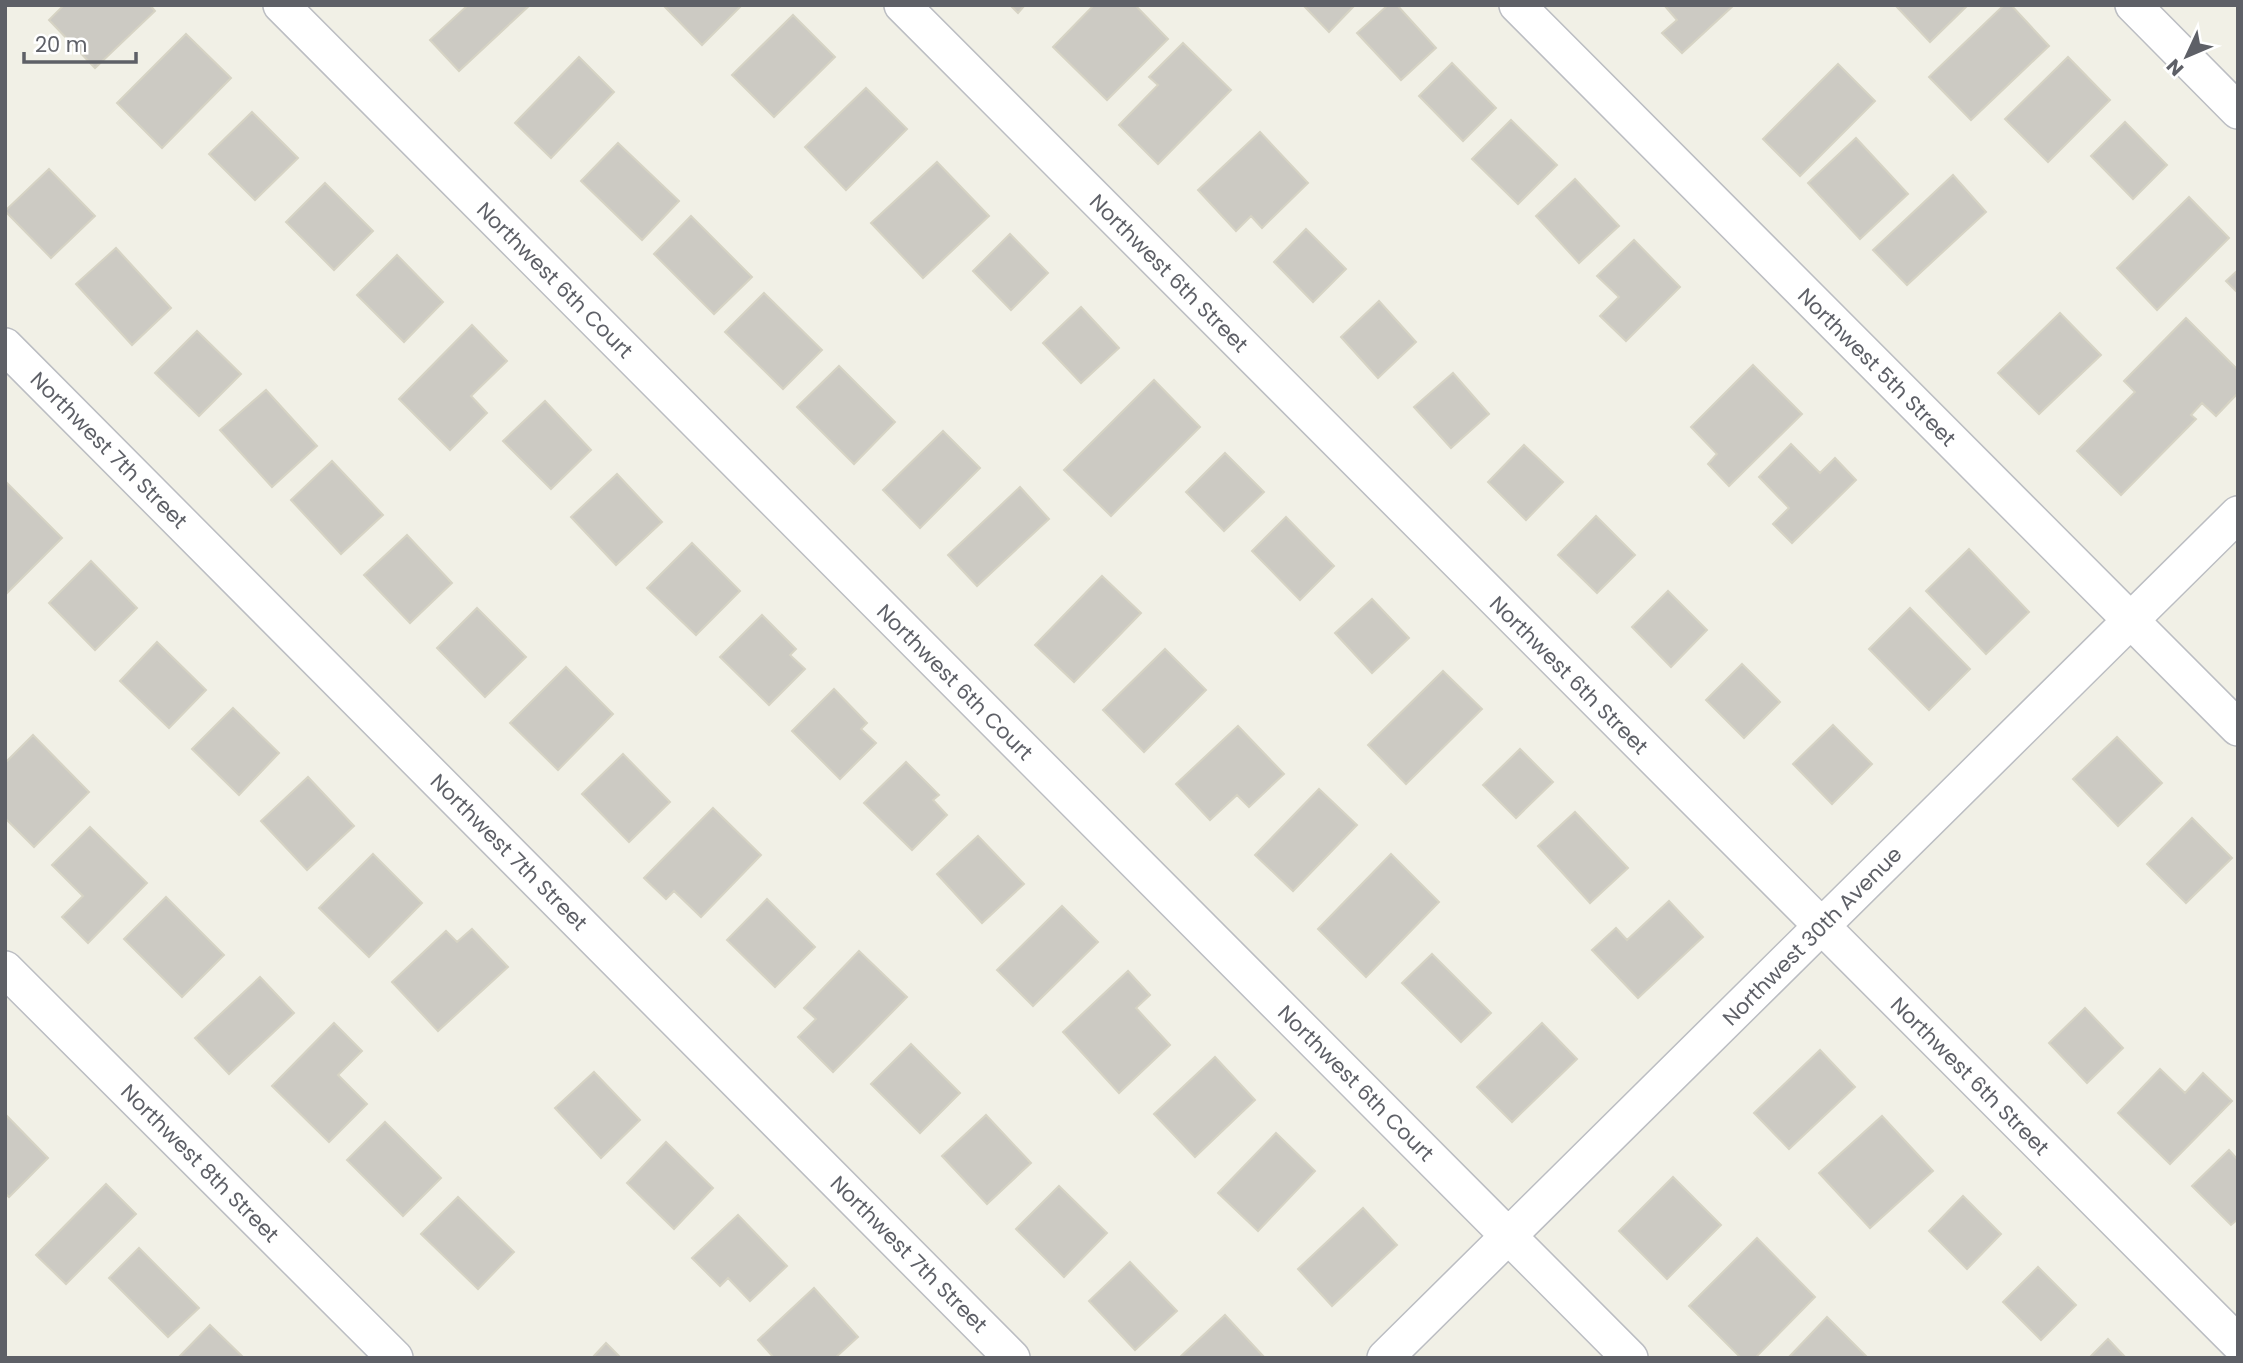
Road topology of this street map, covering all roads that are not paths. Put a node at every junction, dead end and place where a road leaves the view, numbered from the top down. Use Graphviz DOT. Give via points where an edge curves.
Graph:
graph roads {
  1 [pos="281,5"];
  2 [pos="902,5"];
  3 [pos="1517,5"];
  4 [pos="2133,5"];
  5 [pos="2238,111"];
  6 [pos="5,346"];
  7 [pos="2238,514"];
  8 [pos="2131,622"];
  9 [pos="2238,728"];
  10 [pos="1821,928"];
  11 [pos="5,969"];
  12 [pos="1508,1236"];
  13 [pos="2238,1343"];
  14 [pos="395,1358"];
  15 [pos="1012,1358"];
  16 [pos="1385,1358"];
  17 [pos="1630,1358"];
  1 -- 12 [label="street, Northwest 6th Court"];
  2 -- 10 [label="street, Northwest 6th Street"];
  3 -- 8 [label="street, Northwest 5th Street"];
  4 -- 5 [label="street"];
  6 -- 15 [label="street, Northwest 7th Street"];
  7 -- 8 [label="street, Northwest 30th Avenue"];
  8 -- 9 [label="street, Northwest 5th Street"];
  8 -- 10 [label="street, Northwest 30th Avenue"];
  10 -- 12 [label="street, Northwest 30th Avenue"];
  10 -- 13 [label="street, Northwest 6th Street"];
  11 -- 14 [label="street, Northwest 8th Street"];
  12 -- 16 [label="street, Northwest 30th Avenue"];
  12 -- 17 [label="street, Northwest 6th Court"];
}
